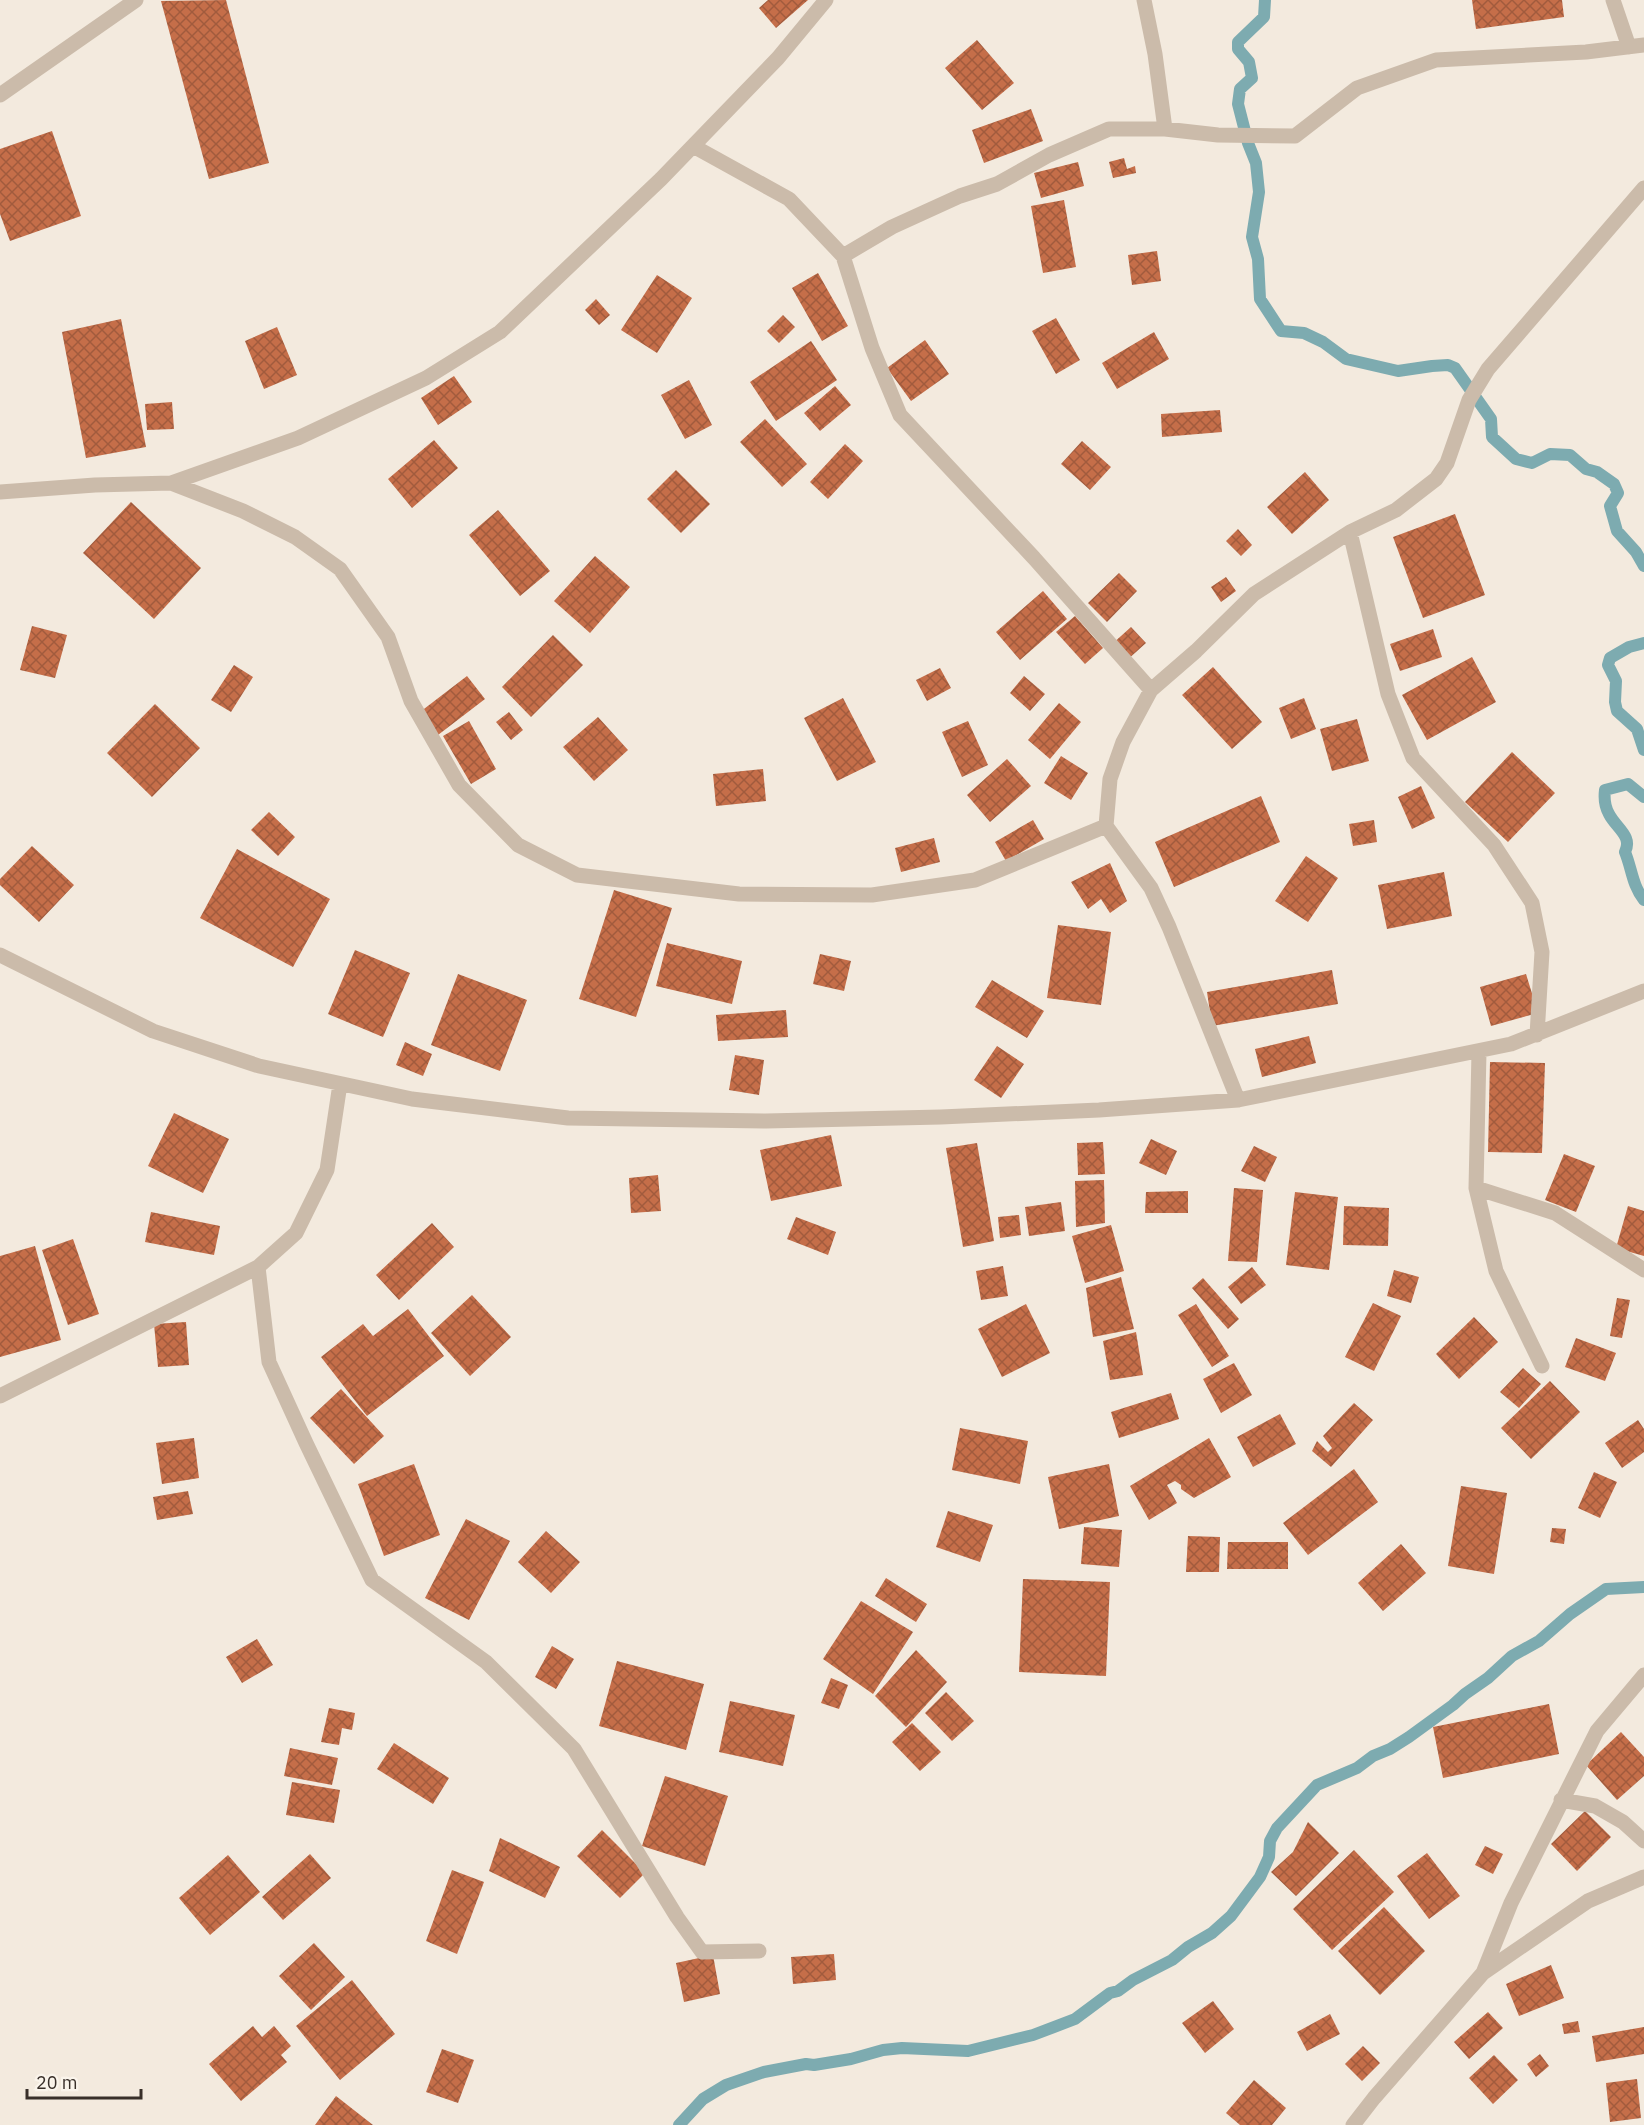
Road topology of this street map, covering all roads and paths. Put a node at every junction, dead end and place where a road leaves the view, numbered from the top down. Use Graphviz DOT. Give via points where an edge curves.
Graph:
graph roads {
  1 [pos="136,0"];
  2 [pos="826,0"];
  3 [pos="1144,0"];
  4 [pos="1612,0"];
  5 [pos="1636,46"];
  6 [pos="0,95"];
  7 [pos="1165,129"];
  8 [pos="693,147"];
  9 [pos="1644,188"];
  10 [pos="843,256"];
  11 [pos="171,483"];
  12 [pos="0,492"];
  13 [pos="1350,532"];
  14 [pos="1151,690"];
  15 [pos="1106,826"];
  16 [pos="0,955"];
  17 [pos="1644,991"];
  18 [pos="1537,1035"];
  19 [pos="1479,1052"];
  20 [pos="340,1084"];
  21 [pos="1238,1100"];
  22 [pos="1476,1188"];
  23 [pos="258,1267"];
  24 [pos="1643,1268"];
  25 [pos="1542,1366"];
  26 [pos="0,1396"];
  27 [pos="1644,1675"];
  28 [pos="1561,1800"];
  29 [pos="1644,1841"];
  30 [pos="1644,1877"];
  31 [pos="759,1951"];
  32 [pos="1483,1973"];
  33 [pos="1353,2125"];
  1 -- 6 [label="street"];
  2 -- 8 [label="street" via="778,58"];
  3 -- 7 [label="street"];
  4 -- 5 [label="street"];
  5 -- 7 [label="street" via="1436,60 1358,88 1295,136 1218,135"];
  7 -- 10 [label="street" via="1109,129 1049,155 998,184 960,196 892,227"];
  8 -- 10 [label="street" via="789,199"];
  8 -- 11 [label="street" via="500,332 426,378 298,438"];
  9 -- 13 [label="street" via="1488,369 1469,400 1447,463 1436,479 1396,510"];
  10 -- 14 [label="street" via="872,348 900,415"];
  11 -- 12 [label="street"];
  11 -- 15 [label="street" via="296,537 340,569 388,637 411,701 459,785 518,845 577,875 739,894 872,895 975,880"];
  13 -- 14 [label="street" via="1254,594"];
  13 -- 18 [label="street" via="1388,694 1413,758 1494,845 1532,903 1542,952"];
  14 -- 15 [label="street" via="1123,742 1110,779"];
  15 -- 21 [label="street" via="1151,888 1165,917"];
  16 -- 20 [label="street" via="153,1031 259,1066"];
  17 -- 18 [label="street"];
  18 -- 19 [label="street"];
  19 -- 21 [label="street"];
  19 -- 22 [label="street"];
  20 -- 21 [label="street" via="412,1099 568,1118 766,1121 940,1117"];
  20 -- 23 [label="street" via="327,1170 296,1233"];
  22 -- 24 [label="street" via="1555,1213"];
  22 -- 25 [label="street" via="1496,1271"];
  23 -- 26 [label="street"];
  23 -- 31 [label="street" via="269,1362 372,1580 486,1662 574,1749 702,1952"];
  27 -- 28 [label="street" via="1597,1731"];
  28 -- 29 [label="street" via="1595,1806 1623,1822"];
  28 -- 32 [label="street" via="1511,1902"];
  30 -- 32 [label="street" via="1588,1901"];
  32 -- 33 [label="street"];
}
